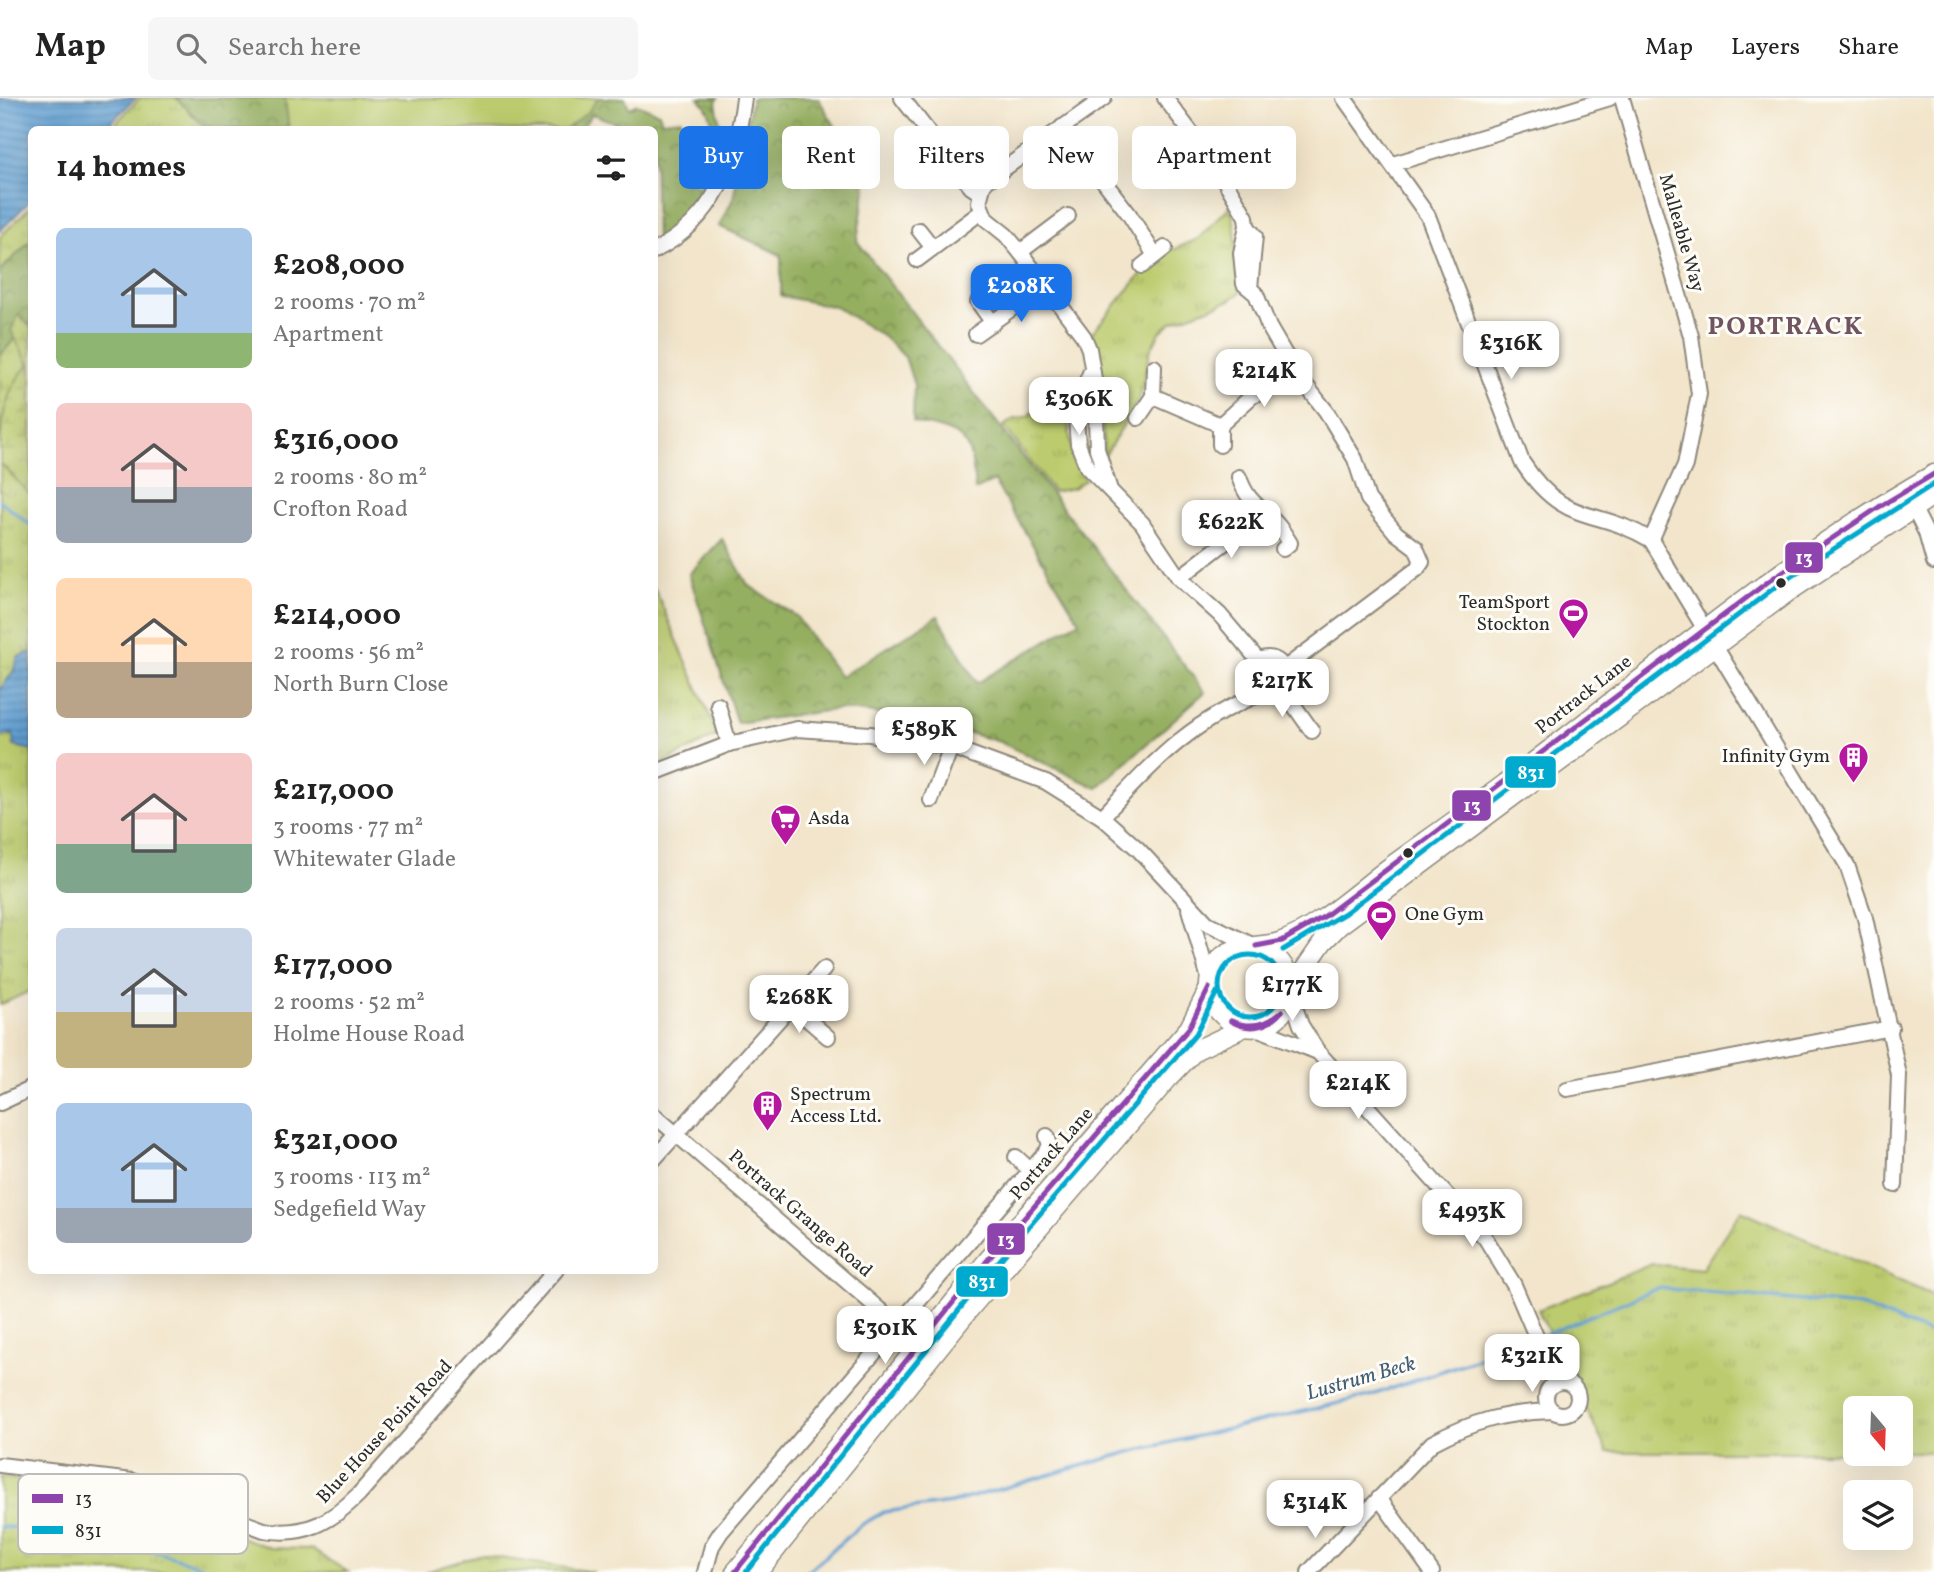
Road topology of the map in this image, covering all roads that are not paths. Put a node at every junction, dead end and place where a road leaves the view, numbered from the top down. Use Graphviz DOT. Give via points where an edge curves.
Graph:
graph roads {
  1 [pos="744,98"];
  2 [pos="902,98"];
  3 [pos="1104,98"];
  4 [pos="1166,98"];
  5 [pos="1344,98"];
  6 [pos="1609,98"];
  7 [pos="1622,98"];
  8 [pos="1063,126"];
  9 [pos="1023,155"];
  10 [pos="1393,164"];
  11 [pos="1110,189"];
  12 [pos="980,192"];
  13 [pos="981,212"];
  14 [pos="1067,214"];
  15 [pos="919,230"];
  16 [pos="933,248"];
  17 [pos="658,249"];
  18 [pos="1020,252"];
  19 [pos="917,260"];
  20 [pos="1142,266"];
  21 [pos="1045,285"];
  22 [pos="978,302"];
  23 [pos="993,323"];
  24 [pos="976,334"];
  25 [pos="1154,367"];
  26 [pos="1294,370"];
  27 [pos="1091,371"];
  28 [pos="1153,396"];
  29 [pos="1138,418"];
  30 [pos="1220,425"];
  31 [pos="1220,445"];
  32 [pos="1934,474"];
  33 [pos="1240,477"];
  34 [pos="1110,490"];
  35 [pos="1934,495"];
  36 [pos="1913,507"];
  37 [pos="1262,514"];
  38 [pos="1651,540"];
  39 [pos="1283,549"];
  40 [pos="1934,562"];
  41 [pos="1179,578"];
  42 [pos="1703,628"];
  43 [pos="1714,646"];
  44 [pos="1258,660"];
  45 [pos="1284,668"];
  46 [pos="1250,677"];
  47 [pos="1281,687"];
  48 [pos="1266,692"];
  49 [pos="718,705"];
  50 [pos="1228,706"];
  51 [pos="1312,732"];
  52 [pos="729,744"];
  53 [pos="951,747"];
  54 [pos="658,771"];
  55 [pos="931,800"];
  56 [pos="1102,817"];
  57 [pos="1187,904"];
  58 [pos="1255,946"];
  59 [pos="824,969"];
  60 [pos="1209,984"];
  61 [pos="1291,991"];
  62 [pos="792,1006"];
  63 [pos="1249,1027"];
  64 [pos="1891,1028"];
  65 [pos="828,1037"];
  66 [pos="1318,1052"];
  67 [pos="1567,1089"];
  68 [pos="28,1090"];
  69 [pos="0,1103"];
  70 [pos="658,1118"];
  71 [pos="677,1133"];
  72 [pos="1047,1136"];
  73 [pos="658,1154"];
  74 [pos="1016,1157"];
  75 [pos="1030,1170"];
  76 [pos="1895,1185"];
  77 [pos="552,1274"];
  78 [pos="898,1325"];
  79 [pos="918,1343"];
  80 [pos="1552,1386"];
  81 [pos="1553,1411"];
  82 [pos="1511,1412"];
  83 [pos="0,1465"];
  84 [pos="74,1474"];
  85 [pos="1379,1498"];
  86 [pos="248,1524"];
  87 [pos="705,1572"];
  88 [pos="735,1572"];
  89 [pos="758,1572"];
  90 [pos="1310,1572"];
  91 [pos="1432,1572"];
  1 -- 17 [label="street" via="731,166 720,188 690,229"];
  2 -- 12 [label="street" via="970,186"];
  3 -- 8 [label="street"];
  4 -- 26 [label="street" via="1235,196 1255,236 1250,288"];
  5 -- 10 [label="street"];
  6 -- 10 [label="street"];
  7 -- 38 [label="street, Malleable Way" via="1691,335 1699,394 1685,465"];
  9 -- 12 [label="street" via="984,183"];
  10 -- 38 [label="street" via="1441,243 1522,462 1535,481 1561,505 1635,530"];
  11 -- 20 [label="street" via="1159,251"];
  12 -- 13 [label="street"];
  13 -- 16 [label="street"];
  13 -- 18 [label="street"];
  14 -- 18 [label="street"];
  15 -- 16 [label="street"];
  16 -- 19 [label="street"];
  18 -- 21 [label="street"];
  21 -- 23 [label="street"];
  21 -- 27 [label="street" via="1084,337"];
  22 -- 23 [label="street"];
  23 -- 24 [label="street"];
  25 -- 28 [label="street"];
  26 -- 30 [label="street" via="1251,397"];
  26 -- 45 [label="street" via="1326,411 1354,459 1368,499 1422,562"];
  27 -- 34 [label="street" via="1097,449"];
  27 -- 34 [label="street" via="1077,405 1075,431 1087,467"];
  28 -- 29 [label="street"];
  28 -- 30 [label="street"];
  30 -- 31 [label="street"];
  32 -- 42 [label="main road, Portrack Lane" via="1841,531"];
  33 -- 37 [label="street"];
  34 -- 41 [label="street" via="1142,523"];
  35 -- 36 [label="main road, Portrack Lane"];
  36 -- 40 [label="street"];
  36 -- 43 [label="main road, Portrack Lane"];
  37 -- 39 [label="street" via="1272,518 1290,543"];
  37 -- 41 [label="street"];
  38 -- 42 [label="street"];
  41 -- 44 [label="street" via="1220,615"];
  42 -- 43 [label="street"];
  42 -- 58 [label="main road, Portrack Lane" via="1520,772 1320,918 1281,941"];
  43 -- 61 [label="main road, Portrack Lane" via="1339,925"];
  43 -- 64 [label="street" via="1847,864"];
  44 -- 45 [label="street" via="1270,657"];
  44 -- 46 [label="street"];
  45 -- 47 [label="street" via="1286,679"];
  46 -- 48 [label="street" via="1255,687"];
  46 -- 50 [label="street"];
  47 -- 48 [label="street"];
  47 -- 51 [label="street"];
  48 -- 50 [label="street"];
  49 -- 52 [label="street"];
  50 -- 56 [label="street" via="1172,745"];
  52 -- 53 [label="street" via="797,729 870,734"];
  52 -- 54 [label="street"];
  53 -- 55 [label="street"];
  53 -- 56 [label="street" via="1046,782"];
  56 -- 57 [label="street"];
  57 -- 58 [label="street" via="1207,923"];
  57 -- 60 [label="street" via="1202,945"];
  58 -- 60 [label="main road, Portrack Lane" via="1226,953 1214,965"];
  58 -- 61 [label="main road" via="1275,953 1286,965"];
  59 -- 62 [label="street"];
  60 -- 63 [label="main road" via="1214,1006 1226,1020"];
  60 -- 79 [label="main road, Portrack Lane" via="1189,1028"];
  61 -- 63 [label="main road, Portrack Lane" via="1283,1011 1272,1021"];
  61 -- 66 [label="street" via="1301,1025"];
  62 -- 65 [label="street"];
  62 -- 71 [label="street"];
  63 -- 66 [label="street"];
  63 -- 89 [label="main road, Portrack Lane" via="1196,1050 1168,1079 973,1305"];
  64 -- 67 [label="street"];
  64 -- 76 [label="street" via="1899,1075"];
  66 -- 80 [label="street" via="1486,1239 1532,1325"];
  68 -- 69 [label="street"];
  70 -- 71 [label="street, Portrack Grange Road"];
  71 -- 73 [label="street"];
  71 -- 78 [label="street, Portrack Grange Road"];
  72 -- 75 [label="street, Portrack Lane" via="1050,1145"];
  74 -- 75 [label="street, Portrack Lane"];
  75 -- 78 [label="street, Portrack Lane"];
  77 -- 86 [label="street, Blue House Point Road" via="359,1494 323,1524 285,1534"];
  78 -- 79 [label="street, Portrack Grange Road"];
  78 -- 87 [label="street, Portrack Lane" via="715,1539"];
  79 -- 88 [label="main road, Portrack Lane"];
  80 -- 81 [label="street" via="1546,1404"];
  80 -- 81 [label="street" via="1564,1382 1574,1387 1578,1402 1568,1413"];
  80 -- 82 [label="street"];
  81 -- 82 [label="street"];
  82 -- 85 [label="street" via="1432,1443"];
  83 -- 84 [label="street, Blue House Point Road"];
  85 -- 90 [label="street"];
  85 -- 91 [label="street"];
}
